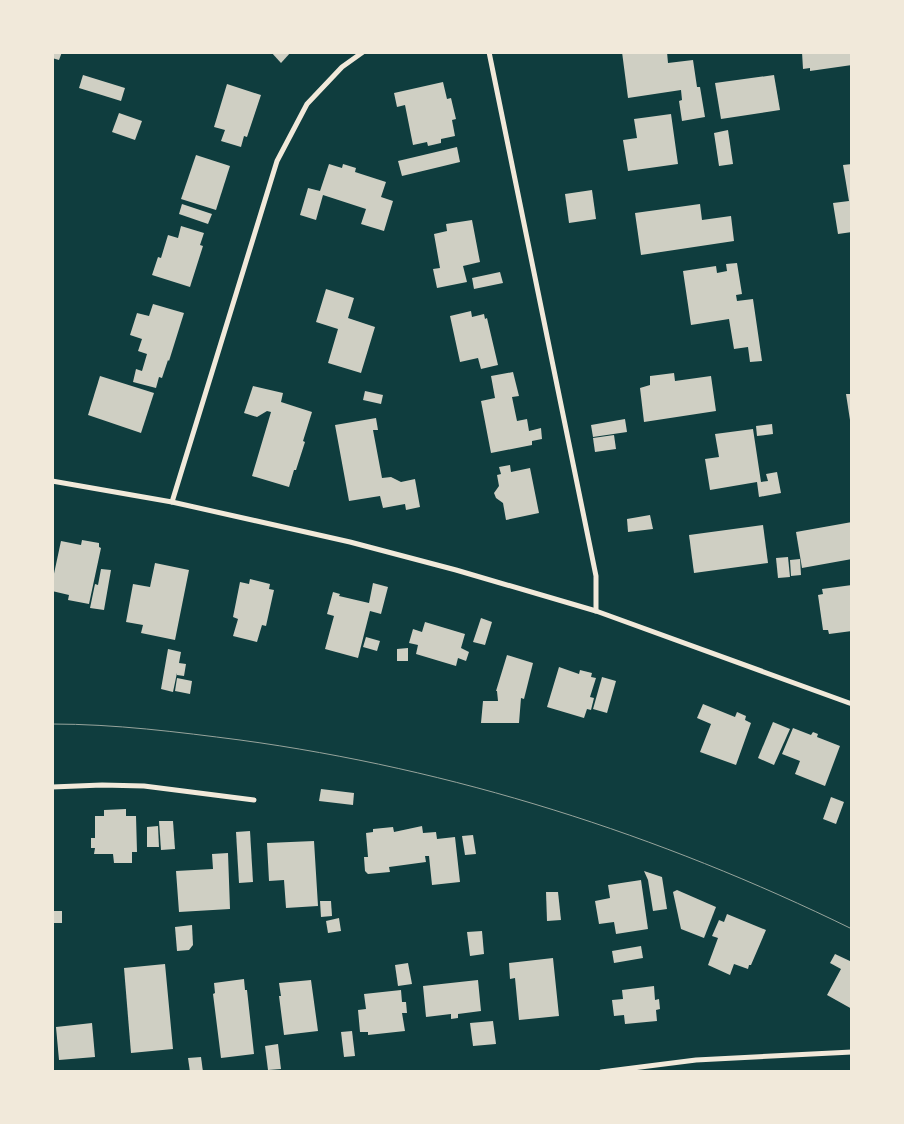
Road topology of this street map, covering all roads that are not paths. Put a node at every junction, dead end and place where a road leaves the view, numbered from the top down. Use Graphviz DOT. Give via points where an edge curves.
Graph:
graph roads {
  1 [pos="363,52"];
  2 [pos="489,52"];
  3 [pos="52,480"];
  4 [pos="172,502"];
  5 [pos="596,611"];
  6 [pos="852,704"];
  7 [pos="52,787"];
  8 [pos="254,800"];
  9 [pos="852,1052"];
  10 [pos="601,1072"];
  1 -- 4 [label="street" via="342,67 307,104 277,162"];
  2 -- 5 [label="street" via="595,570"];
  3 -- 4 [label="street"];
  4 -- 5 [label="street" via="398,555"];
  5 -- 6 [label="street"];
  7 -- 8 [label="street" via="144,786"];
  9 -- 10 [label="street" via="696,1060"];
}
